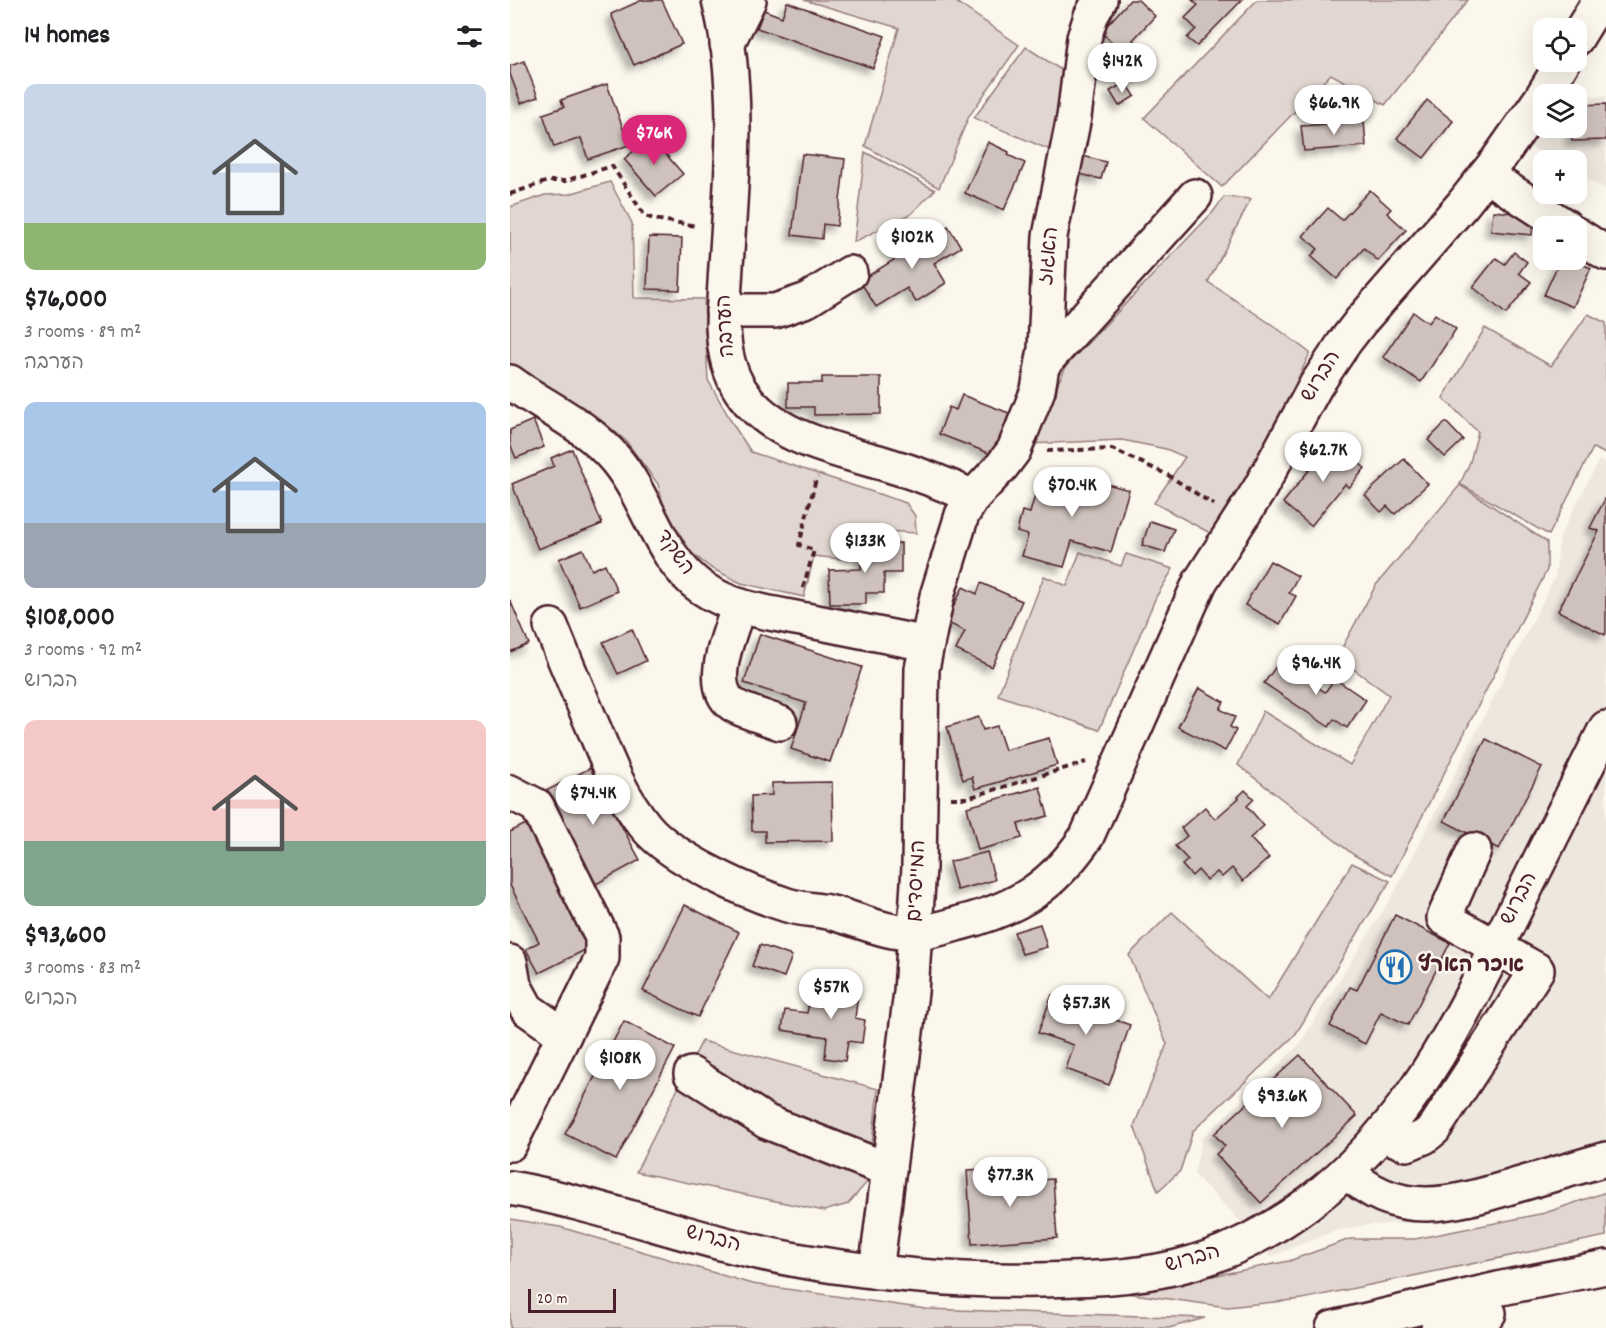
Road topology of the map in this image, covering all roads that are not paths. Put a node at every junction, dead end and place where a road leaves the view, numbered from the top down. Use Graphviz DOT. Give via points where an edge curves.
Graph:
graph roads {
  1 [pos="719,0"];
  2 [pos="749,0"];
  3 [pos="1100,0"];
  4 [pos="1600,0"];
  5 [pos="1587,21"];
  6 [pos="727,44"];
  7 [pos="1557,72"];
  8 [pos="1486,176"];
  9 [pos="1195,195"];
  10 [pos="1549,216"];
  11 [pos="1587,241"];
  12 [pos="1606,254"];
  13 [pos="850,273"];
  14 [pos="723,311"];
  15 [pos="1043,364"];
  16 [pos="510,382"];
  17 [pos="973,497"];
  18 [pos="739,606"];
  19 [pos="551,626"];
  20 [pos="927,644"];
  21 [pos="780,723"];
  22 [pos="1606,728"];
  23 [pos="510,792"];
  24 [pos="1474,850"];
  25 [pos="915,933"];
  26 [pos="1496,947"];
  27 [pos="510,962"];
  28 [pos="564,1035"];
  29 [pos="691,1074"];
  30 [pos="1382,1134"];
  31 [pos="1606,1136"];
  32 [pos="510,1144"];
  33 [pos="1592,1163"];
  34 [pos="889,1170"];
  35 [pos="1347,1171"];
  36 [pos="510,1188"];
  37 [pos="1606,1267"];
  38 [pos="876,1272"];
  39 [pos="1606,1280"];
  40 [pos="1333,1328"];
  41 [pos="1438,1328"];
  1 -- 6 [label="main road, הערבה"];
  2 -- 6 [label="main road"];
  3 -- 15 [label="main road, האגוז" via="1084,38 1074,117 1050,236"];
  4 -- 5 [label="main road"];
  6 -- 14 [label="main road, הערבה" via="732,118"];
  7 -- 8 [label="main road, הברוש"];
  8 -- 10 [label="main road"];
  8 -- 25 [label="main road, הברוש" via="1344,343 1316,385 1259,490 1192,598 1087,836 1073,857 1042,887 1007,908"];
  9 -- 15 [label="main road"];
  11 -- 12 [label="main road"];
  13 -- 14 [label="main road" via="807,300 775,311"];
  14 -- 17 [label="main road, הערבה" via="724,344 733,377 751,404 779,426 797,436 928,478"];
  15 -- 17 [label="main road, האגוז" via="1014,450"];
  16 -- 18 [label="main road, השקד" via="570,419 606,448 628,477 665,546 682,569 703,589"];
  17 -- 20 [label="main road, המייסדים" via="962,515"];
  18 -- 20 [label="main road, השקד"];
  18 -- 21 [label="main road" via="719,671 723,693 732,704"];
  19 -- 25 [label="main road" via="619,789 646,827 670,850 789,906"];
  20 -- 25 [label="main road, המייסדים" via="922,669"];
  22 -- 26 [label="main road, הברוש"];
  23 -- 28 [label="main road" via="537,806 602,937 602,958"];
  24 -- 26 [label="main road" via="1444,918"];
  25 -- 34 [label="main road, המייסדים"];
  26 -- 30 [label="main road, הברוש" via="1443,1047"];
  26 -- 30 [label="main road" via="1537,970 1434,1129 1407,1144"];
  27 -- 28 [label="main road" via="514,985 527,1009"];
  28 -- 32 [label="main road"];
  29 -- 34 [label="main road" via="767,1122"];
  30 -- 35 [label="main road, הברוש"];
  31 -- 33 [label="main road"];
  33 -- 35 [label="main road" via="1470,1199 1428,1204 1401,1202 1377,1194"];
  34 -- 38 [label="main road, המייסדים"];
  35 -- 38 [label="main road, הברוש" via="1269,1230 1226,1251 1178,1267 1127,1276 984,1281"];
  36 -- 38 [label="main road, הברוש" via="586,1204 734,1246"];
  37 -- 40 [label="main road"];
  39 -- 41 [label="main road"];
}
